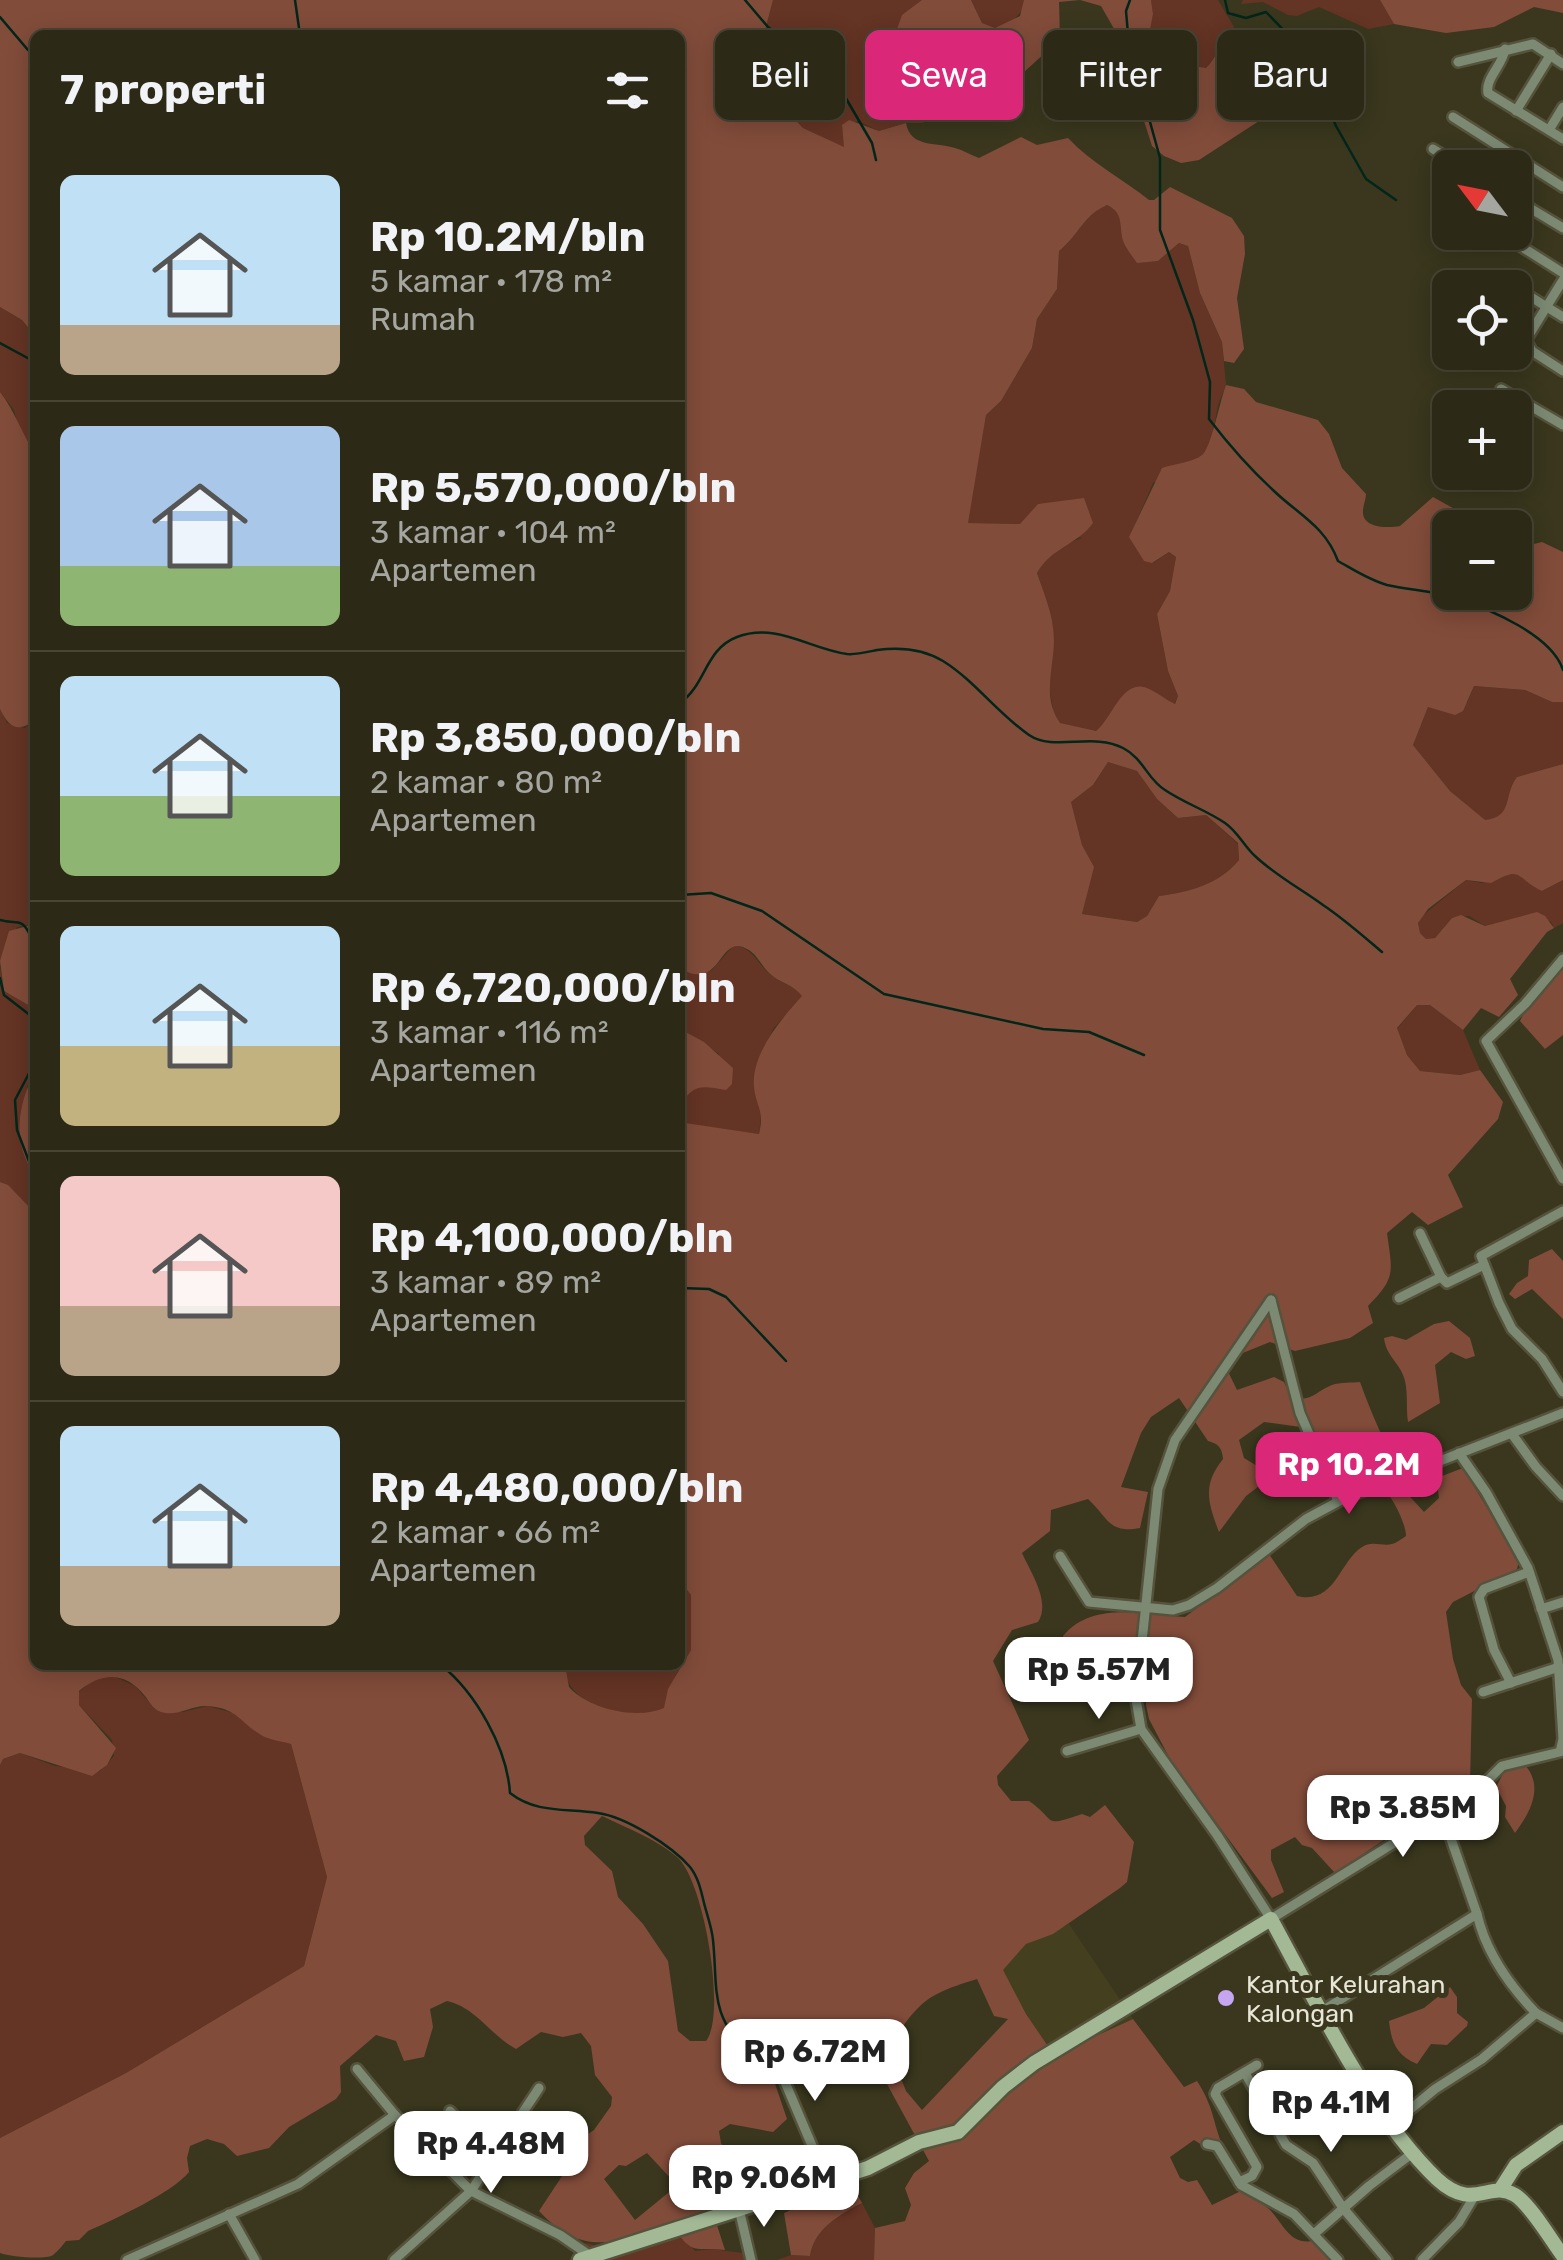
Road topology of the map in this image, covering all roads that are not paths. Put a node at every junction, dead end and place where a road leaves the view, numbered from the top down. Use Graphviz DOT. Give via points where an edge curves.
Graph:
graph roads {
  1 [pos="1505,49"];
  2 [pos="1551,54"];
  3 [pos="1458,62"];
  4 [pos="1563,64"];
  5 [pos="1563,108"];
  6 [pos="1516,111"];
  7 [pos="1453,117"];
  8 [pos="1549,130"];
  9 [pos="1563,139"];
  10 [pos="1563,187"];
  11 [pos="1532,209"];
  12 [pos="1563,228"];
  13 [pos="1526,250"];
  14 [pos="1563,276"];
  15 [pos="1532,298"];
  16 [pos="1546,306"];
  17 [pos="1563,317"];
  18 [pos="1563,371"];
  19 [pos="1532,408"];
  20 [pos="1563,425"];
  21 [pos="1563,960"];
  22 [pos="1563,1178"];
  23 [pos="1563,1211"];
  24 [pos="1420,1233"];
  25 [pos="1484,1265"];
  26 [pos="1441,1277"];
  27 [pos="1399,1298"];
  28 [pos="1563,1392"];
  29 [pos="1563,1413"];
  30 [pos="1512,1434"];
  31 [pos="1459,1453"];
  32 [pos="1563,1496"];
  33 [pos="1338,1501"];
  34 [pos="1060,1556"];
  35 [pos="1529,1572"];
  36 [pos="1563,1602"];
  37 [pos="1146,1607"];
  38 [pos="1541,1609"];
  39 [pos="1559,1667"];
  40 [pos="1510,1683"];
  41 [pos="1483,1692"];
  42 [pos="1141,1729"];
  43 [pos="1067,1751"];
  44 [pos="1442,1813"];
  45 [pos="1477,1914"];
  46 [pos="1271,1919"];
  47 [pos="1322,2011"];
  48 [pos="1536,2014"];
  49 [pos="1563,2028"];
  50 [pos="768,2042"];
  51 [pos="1256,2065"];
  52 [pos="357,2070"];
  53 [pos="1244,2073"];
  54 [pos="539,2088"];
  55 [pos="450,2111"];
  56 [pos="395,2116"];
  57 [pos="1390,2126"];
  58 [pos="1563,2132"];
  59 [pos="1207,2144"];
  60 [pos="1414,2152"];
  61 [pos="492,2156"];
  62 [pos="827,2181"];
  63 [pos="1239,2182"];
  64 [pos="1500,2190"];
  65 [pos="471,2191"];
  66 [pos="1474,2198"];
  67 [pos="1343,2208"];
  68 [pos="740,2209"];
  69 [pos="230,2214"];
  70 [pos="1314,2234"];
  71 [pos="404,2252"];
  72 [pos="1563,2256"];
  73 [pos="584,2258"];
  74 [pos="128,2260"];
  75 [pos="255,2260"];
  76 [pos="394,2260"];
  77 [pos="414,2260"];
  78 [pos="752,2260"];
  79 [pos="1338,2260"];
  80 [pos="1387,2260"];
  81 [pos="1422,2260"];
  1 -- 2 [label="street" via="1533,44"];
  1 -- 3 [label="street"];
  1 -- 6 [label="street" via="1486,91"];
  2 -- 4 [label="street"];
  2 -- 6 [label="street"];
  5 -- 8 [label="street"];
  6 -- 8 [label="street"];
  7 -- 10 [label="street"];
  8 -- 9 [label="street"];
  11 -- 12 [label="street"];
  13 -- 14 [label="street"];
  14 -- 16 [label="street"];
  15 -- 16 [label="street"];
  16 -- 17 [label="street"];
  16 -- 18 [label="street" via="1528,346"];
  19 -- 20 [label="street"];
  21 -- 22 [label="street" via="1486,1040"];
  23 -- 25 [label="street" via="1485,1251"];
  24 -- 26 [label="street"];
  25 -- 26 [label="street" via="1452,1283"];
  25 -- 28 [label="street" via="1512,1329 1542,1358"];
  26 -- 27 [label="street"];
  29 -- 30 [label="street"];
  30 -- 31 [label="street"];
  30 -- 32 [label="street"];
  31 -- 33 [label="street"];
  31 -- 35 [label="street"];
  33 -- 37 [label="street" via="1189,1606"];
  33 -- 37 [label="street" via="1300,1413 1271,1300 1165,1464"];
  34 -- 37 [label="street" via="1089,1602"];
  35 -- 38 [label="street"];
  35 -- 40 [label="street" via="1479,1597"];
  36 -- 38 [label="street"];
  37 -- 42 [label="street" via="1136,1699"];
  38 -- 39 [label="street"];
  39 -- 40 [label="street"];
  39 -- 44 [label="street" via="1560,1752 1502,1766"];
  40 -- 41 [label="street"];
  42 -- 43 [label="street"];
  42 -- 46 [label="street"];
  44 -- 45 [label="street"];
  44 -- 46 [label="street"];
  45 -- 47 [label="street"];
  45 -- 48 [label="street" via="1483,1939"];
  46 -- 47 [label="street"];
  46 -- 62 [label="street" via="1034,2063 958,2132"];
  47 -- 57 [label="street"];
  48 -- 49 [label="street"];
  48 -- 57 [label="street"];
  50 -- 62 [label="street"];
  51 -- 53 [label="street"];
  52 -- 56 [label="street"];
  53 -- 63 [label="street" via="1215,2094 1256,2166"];
  53 -- 67 [label="street" via="1286,2145 1313,2163"];
  54 -- 61 [label="street"];
  55 -- 61 [label="street"];
  56 -- 65 [label="street"];
  56 -- 69 [label="street" via="298,2184"];
  57 -- 60 [label="street"];
  58 -- 64 [label="street" via="1516,2166"];
  59 -- 63 [label="street" via="1218,2146"];
  60 -- 66 [label="street" via="1450,2189"];
  60 -- 67 [label="street"];
  61 -- 65 [label="street"];
  62 -- 68 [label="street"];
  63 -- 70 [label="street" via="1294,2214"];
  64 -- 66 [label="street"];
  64 -- 72 [label="street" via="1520,2199"];
  65 -- 71 [label="street"];
  65 -- 73 [label="street" via="560,2235"];
  66 -- 81 [label="street"];
  67 -- 70 [label="street"];
  67 -- 80 [label="street"];
  68 -- 73 [label="street"];
  68 -- 78 [label="street"];
  69 -- 74 [label="street"];
  69 -- 75 [label="street"];
  70 -- 79 [label="street"];
  71 -- 76 [label="street"];
  71 -- 77 [label="street"];
}
